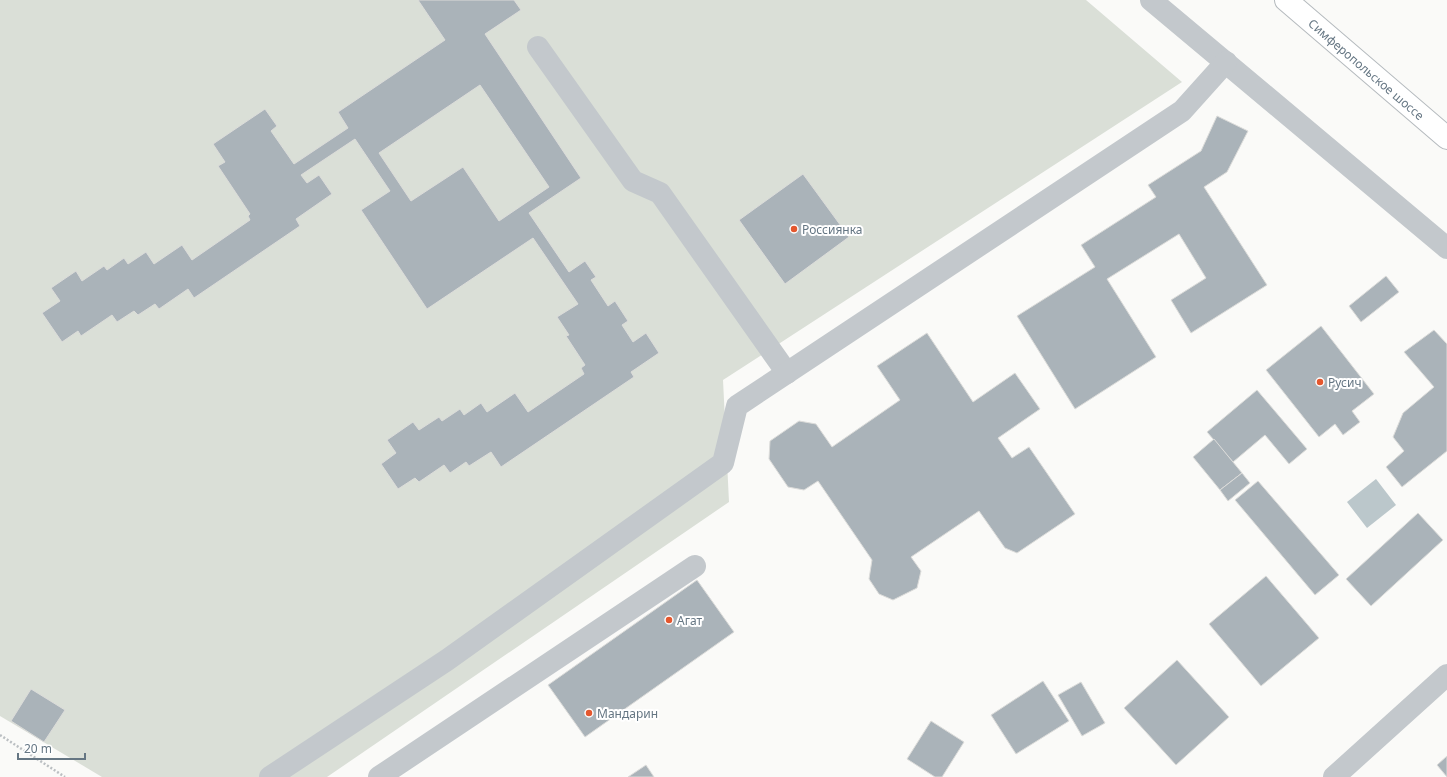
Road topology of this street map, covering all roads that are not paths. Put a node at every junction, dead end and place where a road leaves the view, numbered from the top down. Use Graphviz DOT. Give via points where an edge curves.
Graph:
graph roads {
  1 [pos="1151,0"];
  2 [pos="1286,0"];
  3 [pos="538,47"];
  4 [pos="1226,62"];
  5 [pos="1447,138"];
  6 [pos="1447,248"];
  7 [pos="788,373"];
  8 [pos="695,566"];
  9 [pos="1447,675"];
  10 [pos="270,777"];
  11 [pos="379,777"];
  12 [pos="1334,777"];
  1 -- 4 [label="lane"];
  2 -- 5 [label="main road, Симферопольское шоссе"];
  3 -- 7 [label="lane" via="633,181 660,193"];
  4 -- 6 [label="lane"];
  4 -- 7 [label="lane" via="1182,111"];
  7 -- 10 [label="lane" via="737,406 723,463 447,660"];
  8 -- 11 [label="lane"];
  9 -- 12 [label="lane"];
}
